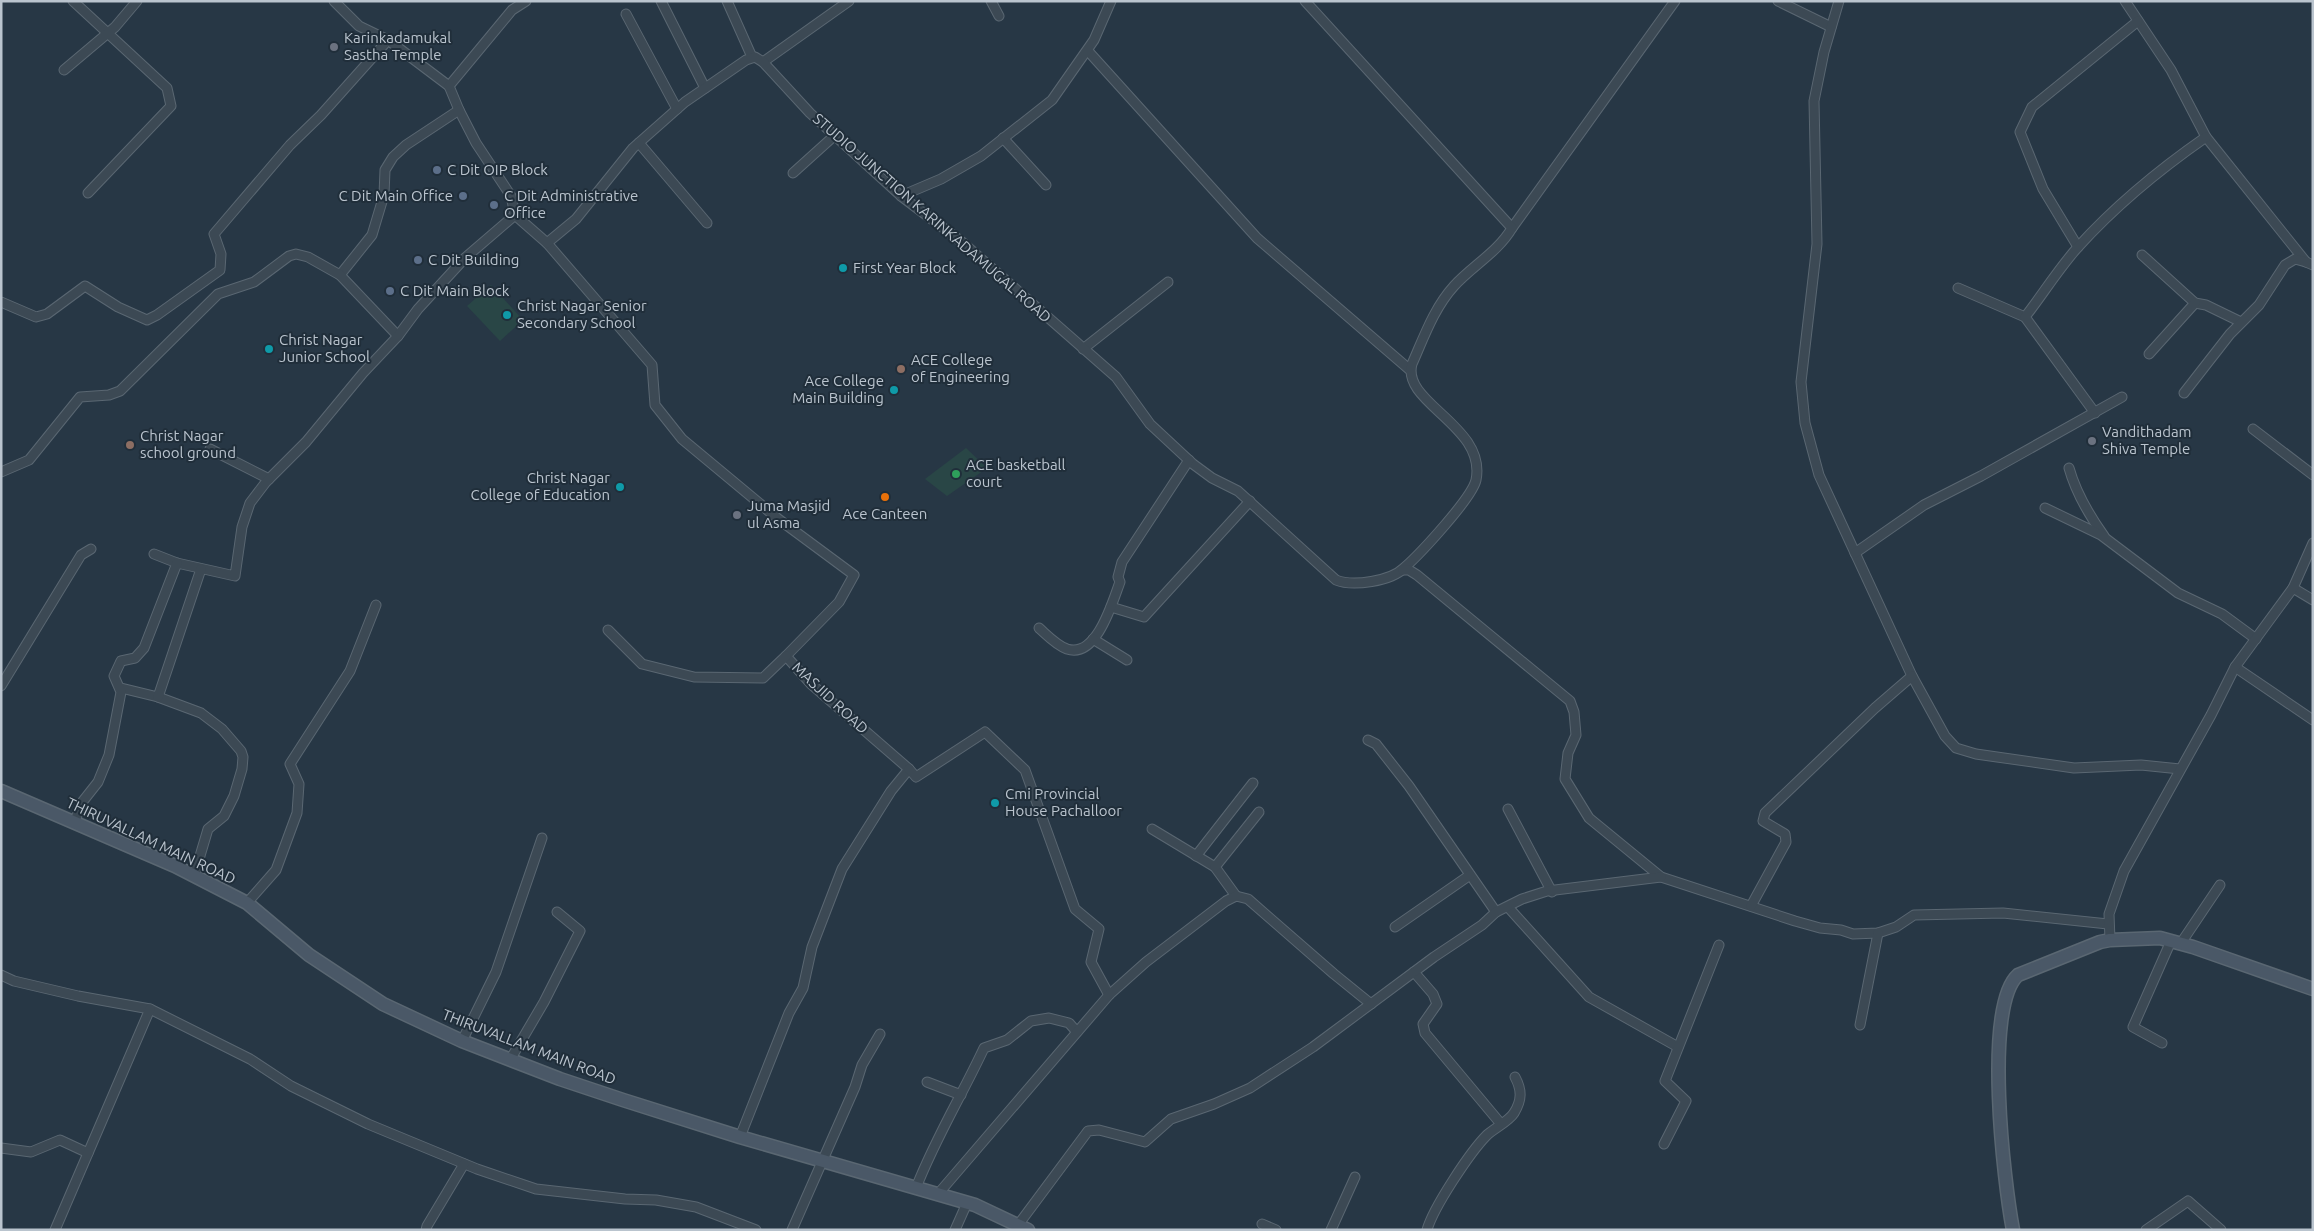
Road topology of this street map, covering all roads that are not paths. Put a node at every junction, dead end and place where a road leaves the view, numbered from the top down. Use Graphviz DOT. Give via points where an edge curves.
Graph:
graph roads {
  1 [pos="73,1"];
  2 [pos="137,1"];
  3 [pos="334,1"];
  4 [pos="526,1"];
  5 [pos="661,1"];
  6 [pos="727,1"];
  7 [pos="850,1"];
  8 [pos="990,1"];
  9 [pos="1111,1"];
  10 [pos="1305,1"];
  11 [pos="1675,1"];
  12 [pos="1778,1"];
  13 [pos="1838,1"];
  14 [pos="2124,1"];
  15 [pos="626,14"];
  16 [pos="999,16"];
  17 [pos="2138,21"];
  18 [pos="1831,26"];
  19 [pos="108,32"];
  20 [pos="388,40"];
  21 [pos="1088,50"];
  22 [pos="752,57"];
  23 [pos="763,62"];
  24 [pos="64,70"];
  25 [pos="449,86"];
  26 [pos="705,88"];
  27 [pos="677,109"];
  28 [pos="459,110"];
  29 [pos="834,136"];
  30 [pos="1004,138"];
  31 [pos="2206,138"];
  32 [pos="639,143"];
  33 [pos="793,173"];
  34 [pos="1046,185"];
  35 [pos="88,192"];
  36 [pos="901,196"];
  37 [pos="515,215"];
  38 [pos="707,223"];
  39 [pos="1512,228"];
  40 [pos="547,243"];
  41 [pos="2078,247"];
  42 [pos="2142,255"];
  43 [pos="2310,264"];
  44 [pos="340,275"];
  45 [pos="1168,282"];
  46 [pos="1958,288"];
  47 [pos="1,302"];
  48 [pos="2194,303"];
  49 [pos="2025,317"];
  50 [pos="2241,322"];
  51 [pos="398,336"];
  52 [pos="1083,349"];
  53 [pos="2149,354"];
  54 [pos="1410,370"];
  55 [pos="2184,393"];
  56 [pos="2122,398"];
  57 [pos="2095,413"];
  58 [pos="2253,429"];
  59 [pos="210,449"];
  60 [pos="1189,460"];
  61 [pos="2069,468"];
  62 [pos="1,472"];
  63 [pos="2313,475"];
  64 [pos="269,478"];
  65 [pos="1250,501"];
  66 [pos="2045,508"];
  67 [pos="2106,538"];
  68 [pos="2313,543"];
  69 [pos="91,549"];
  70 [pos="1855,553"];
  71 [pos="154,554"];
  72 [pos="177,564"];
  73 [pos="201,569"];
  74 [pos="1403,570"];
  75 [pos="2293,588"];
  76 [pos="2313,600"];
  77 [pos="376,605"];
  78 [pos="1111,607"];
  79 [pos="1039,628"];
  80 [pos="608,630"];
  81 [pos="1093,639"];
  82 [pos="2256,639"];
  83 [pos="786,656"];
  84 [pos="1127,660"];
  85 [pos="2236,668"];
  86 [pos="1912,676"];
  87 [pos="1,686"];
  88 [pos="121,688"];
  89 [pos="158,697"];
  90 [pos="2313,720"];
  91 [pos="1368,740"];
  92 [pos="2180,768"];
  93 [pos="909,769"];
  94 [pos="1253,783"];
  95 [pos="1,791"];
  96 [pos="1508,809"];
  97 [pos="1259,812"];
  98 [pos="74,824"];
  99 [pos="1152,829"];
  100 [pos="542,838"];
  101 [pos="1196,856"];
  102 [pos="1215,867"];
  103 [pos="1470,875"];
  104 [pos="194,876"];
  105 [pos="1662,877"];
  106 [pos="2220,885"];
  107 [pos="1552,892"];
  108 [pos="1236,896"];
  109 [pos="247,903"];
  110 [pos="1751,906"];
  111 [pos="1508,907"];
  112 [pos="557,912"];
  113 [pos="1496,912"];
  114 [pos="2108,924"];
  115 [pos="1395,927"];
  116 [pos="1878,933"];
  117 [pos="2110,940"];
  118 [pos="2176,942"];
  119 [pos="1719,945"];
  120 [pos="1414,972"];
  121 [pos="1,975"];
  122 [pos="2313,989"];
  123 [pos="1109,995"];
  124 [pos="1371,1004"];
  125 [pos="150,1009"];
  126 [pos="1860,1025"];
  127 [pos="1077,1032"];
  128 [pos="880,1034"];
  129 [pos="462,1041"];
  130 [pos="2162,1043"];
  131 [pos="1678,1047"];
  132 [pos="510,1060"];
  133 [pos="1515,1077"];
  134 [pos="927,1082"];
  135 [pos="961,1095"];
  136 [pos="1501,1124"];
  137 [pos="740,1137"];
  138 [pos="1664,1144"];
  139 [pos="1,1148"];
  140 [pos="88,1153"];
  141 [pos="824,1160"];
  142 [pos="464,1164"];
  143 [pos="1355,1177"];
  144 [pos="916,1188"];
  145 [pos="938,1194"];
  146 [pos="967,1203"];
  147 [pos="1262,1224"];
  148 [pos="1023,1228"];
  149 [pos="55,1230"];
  150 [pos="426,1230"];
  151 [pos="756,1230"];
  152 [pos="792,1230"];
  153 [pos="955,1230"];
  154 [pos="1276,1230"];
  155 [pos="1331,1230"];
  156 [pos="1427,1230"];
  157 [pos="2013,1230"];
  158 [pos="2146,1230"];
  159 [pos="2221,1230"];
  1 -- 19 [label="street"];
  2 -- 19 [label="street"];
  3 -- 20 [label="street" via="359,26"];
  4 -- 25 [label="street" via="512,10"];
  5 -- 26 [label="street"];
  6 -- 22 [label="street"];
  7 -- 23 [label="street"];
  8 -- 16 [label="street"];
  9 -- 21 [label="street" via="1103,24"];
  10 -- 39 [label="street"];
  11 -- 39 [label="street"];
  12 -- 18 [label="street"];
  13 -- 18 [label="street"];
  14 -- 17 [label="street"];
  15 -- 27 [label="street"];
  17 -- 31 [label="street" via="2171,70"];
  17 -- 41 [label="street" via="2032,107 2020,132 2043,190"];
  18 -- 70 [label="street" via="1814,101 1816,244 1801,382 1805,423 1819,475"];
  19 -- 24 [label="street"];
  19 -- 35 [label="street" via="167,88 172,106"];
  20 -- 25 [label="street"];
  20 -- 47 [label="street" via="214,234 221,254 220,270 157,315 147,320 137,316 85,286 47,314 36,317"];
  21 -- 30 [label="street" via="1052,100"];
  21 -- 54 [label="street" via="1257,238"];
  22 -- 23 [label="street, STUDIO JUNCTION KARINKADAMUGAL ROAD"];
  22 -- 26 [label="street"];
  23 -- 29 [label="street, STUDIO JUNCTION KARINKADAMUGAL ROAD"];
  25 -- 28 [label="street"];
  26 -- 27 [label="street"];
  27 -- 32 [label="street"];
  28 -- 37 [label="street" via="476,143 511,196"];
  28 -- 44 [label="street" via="406,145 393,158 386,170 384,196 372,235"];
  29 -- 33 [label="street"];
  29 -- 36 [label="street, STUDIO JUNCTION KARINKADAMUGAL ROAD"];
  30 -- 34 [label="street"];
  30 -- 36 [label="street" via="981,156 941,179"];
  31 -- 41 [label="street" via="2164,166"];
  31 -- 43 [label="street"];
  32 -- 38 [label="street"];
  32 -- 40 [label="street" via="576,219"];
  36 -- 52 [label="street, STUDIO JUNCTION KARINKADAMUGAL ROAD" via="962,242"];
  37 -- 40 [label="street"];
  37 -- 51 [label="street" via="465,258"];
  39 -- 54 [label="street" via="1505,239 1443,299"];
  40 -- 83 [label="street, MASJID ROAD" via="652,365 655,405 682,439 777,518 854,575 839,602"];
  41 -- 49 [label="street"];
  42 -- 48 [label="street"];
  43 -- 50 [label="street" via="2294,259 2284,265 2259,305"];
  44 -- 51 [label="street"];
  44 -- 62 [label="street" via="296,254 283,258 249,284 218,294 120,391 80,397 29,460"];
  45 -- 52 [label="street"];
  46 -- 49 [label="street"];
  48 -- 50 [label="street" via="2206,305"];
  48 -- 53 [label="street"];
  49 -- 57 [label="street"];
  50 -- 55 [label="street"];
  51 -- 64 [label="street" via="346,392 306,442"];
  52 -- 60 [label="street, STUDIO JUNCTION KARINKADAMUGAL ROAD" via="1116,377 1150,424"];
  54 -- 74 [label="street" via="1414,386 1468,443 1476,464 1476,480 1464,502"];
  56 -- 57 [label="street"];
  57 -- 70 [label="street" via="1924,505"];
  58 -- 63 [label="street"];
  59 -- 64 [label="street"];
  60 -- 65 [label="street, STUDIO JUNCTION KARINKADAMUGAL ROAD"];
  60 -- 78 [label="street" via="1122,562 1120,582"];
  61 -- 67 [label="street" via="2089,515"];
  64 -- 73 [label="street" via="250,503 242,527 235,576"];
  65 -- 74 [label="street, STUDIO JUNCTION KARINKADAMUGAL ROAD" via="1336,580 1344,583 1373,581"];
  65 -- 78 [label="street" via="1144,617"];
  66 -- 67 [label="street"];
  67 -- 82 [label="street" via="2178,593 2222,614"];
  68 -- 75 [label="street"];
  69 -- 87 [label="street" via="81,555"];
  70 -- 86 [label="street"];
  71 -- 72 [label="street"];
  72 -- 73 [label="street"];
  72 -- 88 [label="street" via="144,648 135,658 121,661 114,673"];
  73 -- 89 [label="street"];
  74 -- 105 [label="street" via="1417,575 1570,701 1576,736 1568,753 1565,779 1589,818"];
  75 -- 76 [label="street"];
  75 -- 82 [label="street"];
  77 -- 109 [label="street" via="350,671 290,764 299,784 297,814 276,870"];
  78 -- 81 [label="street" via="1105,624"];
  79 -- 81 [label="street" via="1068,649 1084,646"];
  80 -- 83 [label="street" via="642,664 694,678 764,678"];
  81 -- 84 [label="street"];
  82 -- 85 [label="street"];
  83 -- 93 [label="street, MASJID ROAD" via="812,684"];
  85 -- 90 [label="street"];
  85 -- 92 [label="street"];
  86 -- 92 [label="street" via="1945,736 1961,750 2074,768 2141,765"];
  86 -- 110 [label="street" via="1765,813 1763,821 1785,834 1786,842"];
  88 -- 89 [label="street"];
  88 -- 98 [label="street" via="104,769 94,789 83,801"];
  89 -- 104 [label="street" via="208,716 232,739 243,757 234,796 224,816 208,829"];
  91 -- 103 [label="street" via="1376,744 1409,786"];
  92 -- 114 [label="street" via="2124,871"];
  93 -- 123 [label="street" via="916,777 985,732 1025,770 1075,909 1099,929 1091,962"];
  93 -- 137 [label="street" via="891,791 842,869 812,947 803,988 789,1013"];
  94 -- 101 [label="street"];
  95 -- 98 [label="main road, THIRUVALLAM MAIN ROAD"];
  96 -- 107 [label="street"];
  97 -- 102 [label="street"];
  98 -- 104 [label="main road, THIRUVALLAM MAIN ROAD"];
  99 -- 101 [label="street"];
  100 -- 129 [label="street" via="496,972"];
  101 -- 102 [label="street"];
  102 -- 108 [label="street"];
  103 -- 113 [label="street"];
  103 -- 115 [label="street"];
  104 -- 109 [label="main road, THIRUVALLAM MAIN ROAD"];
  105 -- 107 [label="street"];
  105 -- 110 [label="street"];
  106 -- 118 [label="street"];
  107 -- 111 [label="street" via="1534,895"];
  108 -- 123 [label="street" via="1146,962"];
  108 -- 124 [label="street" via="1248,899 1263,911"];
  109 -- 129 [label="main road, THIRUVALLAM MAIN ROAD" via="309,955 383,1004"];
  110 -- 116 [label="street" via="1820,928 1853,934"];
  111 -- 113 [label="street"];
  111 -- 131 [label="street" via="1589,997"];
  112 -- 132 [label="street" via="580,931"];
  113 -- 120 [label="street"];
  114 -- 116 [label="street" via="2003,913 1914,915 1896,928"];
  114 -- 117 [label="street"];
  116 -- 126 [label="street"];
  117 -- 118 [label="main road" via="2160,938"];
  117 -- 157 [label="main road" via="2030,968 2011,981 2007,990 2000,1020 1999,1107"];
  118 -- 122 [label="main road"];
  118 -- 130 [label="street" via="2134,1027"];
  119 -- 131 [label="street"];
  120 -- 124 [label="street"];
  120 -- 136 [label="street" via="1433,994 1437,1004 1423,1024 1425,1033"];
  121 -- 125 [label="street" via="78,996"];
  123 -- 127 [label="street"];
  124 -- 148 [label="street" via="1313,1048 1250,1088 1171,1118 1147,1141 1140,1143 1099,1130 1088,1131"];
  125 -- 140 [label="street"];
  125 -- 142 [label="street" via="241,1054 291,1086 368,1124"];
  127 -- 135 [label="street" via="1069,1023 1048,1018 1031,1021 1006,1040 984,1048"];
  127 -- 145 [label="street"];
  128 -- 141 [label="street" via="862,1066"];
  129 -- 132 [label="main road, THIRUVALLAM MAIN ROAD"];
  131 -- 138 [label="street" via="1664,1081 1686,1101"];
  132 -- 137 [label="main road, THIRUVALLAM MAIN ROAD"];
  133 -- 136 [label="street" via="1521,1088 1520,1097 1513,1115"];
  134 -- 135 [label="street"];
  135 -- 144 [label="street" via="931,1150"];
  136 -- 156 [label="street" via="1486,1137 1458,1173"];
  137 -- 141 [label="main road, THIRUVALLAM MAIN ROAD"];
  139 -- 140 [label="street" via="31,1152 60,1140"];
  140 -- 149 [label="street"];
  141 -- 144 [label="main road, THIRUVALLAM MAIN ROAD"];
  141 -- 152 [label="street"];
  142 -- 150 [label="street"];
  142 -- 151 [label="street" via="536,1189 696,1207"];
  143 -- 155 [label="street"];
  144 -- 145 [label="main road, THIRUVALLAM MAIN ROAD"];
  145 -- 146 [label="main road, THIRUVALLAM MAIN ROAD"];
  146 -- 148 [label="main road, THIRUVALLAM MAIN ROAD"];
  146 -- 153 [label="street"];
  147 -- 154 [label="street"];
  158 -- 159 [label="street" via="2188,1201"];
}
